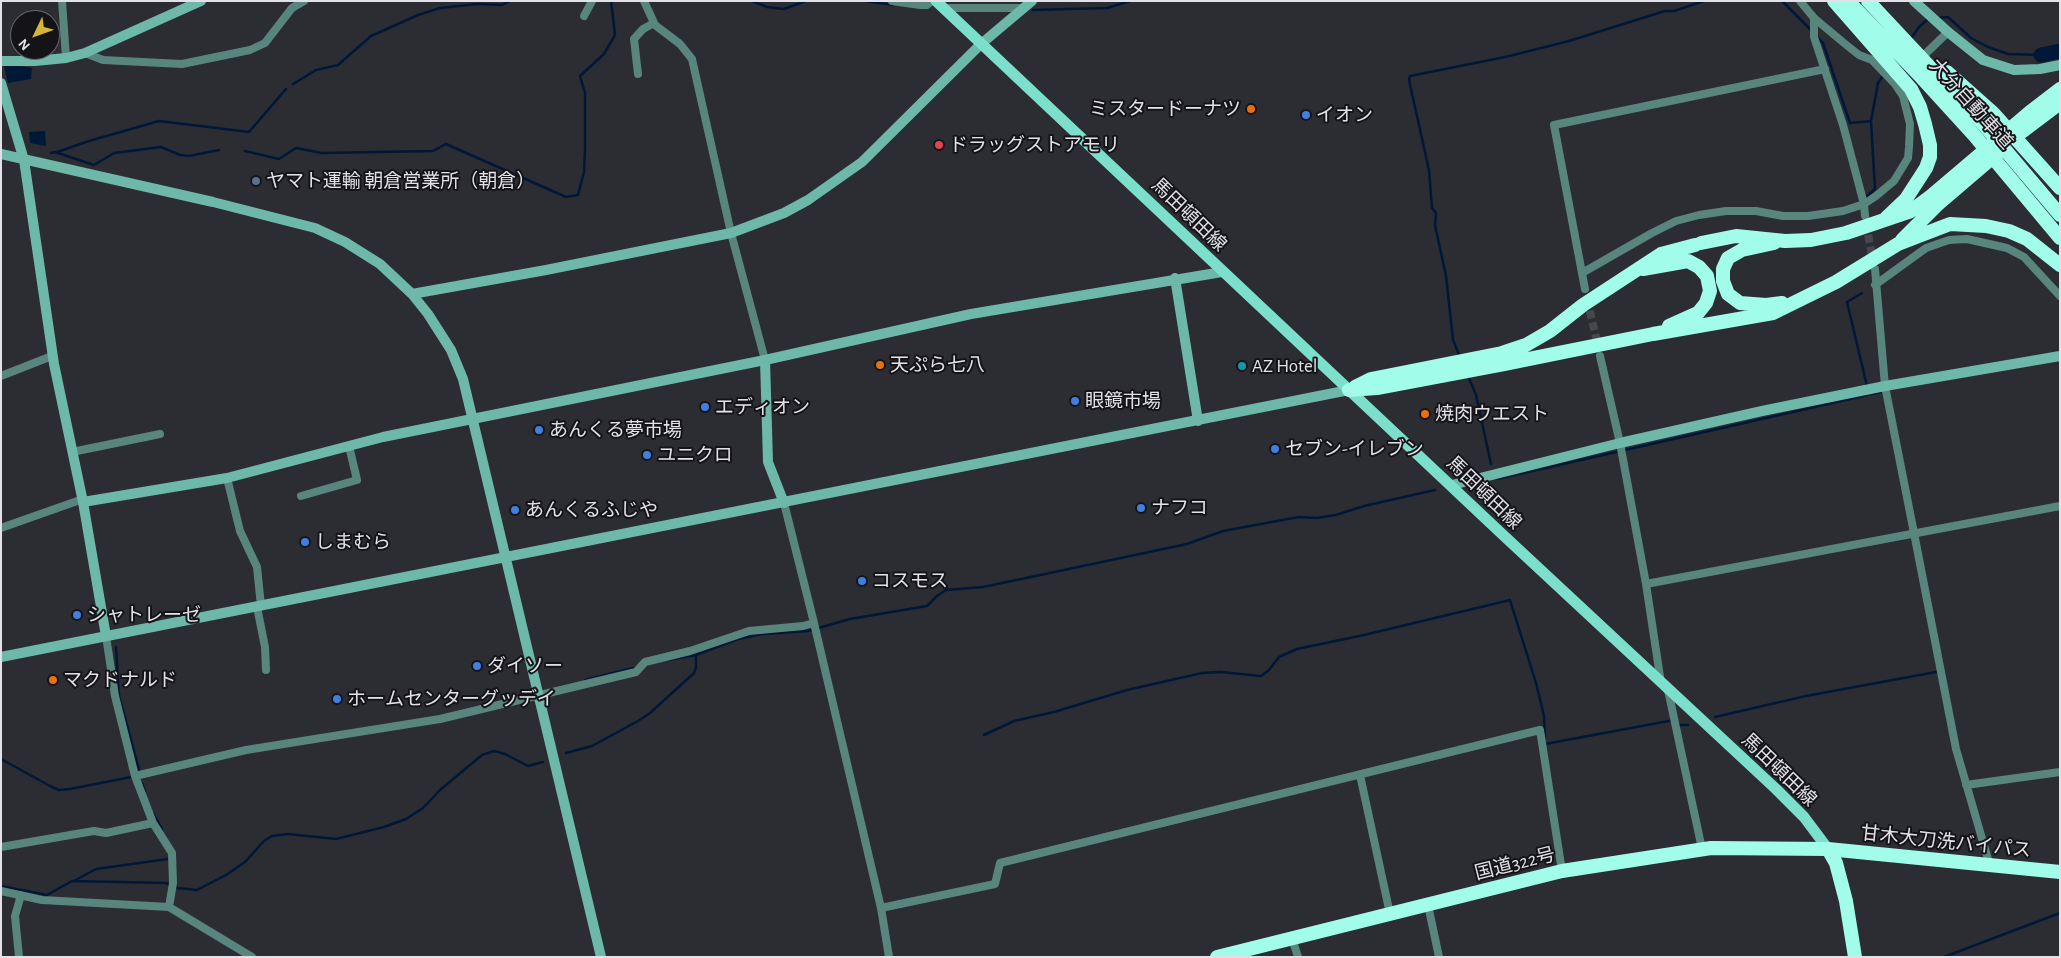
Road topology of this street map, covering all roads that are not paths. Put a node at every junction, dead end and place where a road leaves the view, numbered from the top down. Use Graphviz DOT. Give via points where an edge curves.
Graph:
graph roads {
  1 [pos="62,1"];
  2 [pos="304,1"];
  3 [pos="592,1"];
  4 [pos="644,1"];
  5 [pos="892,1"];
  6 [pos="1800,1"];
  7 [pos="1834,1"];
  8 [pos="1848,1"];
  9 [pos="1868,1"];
  10 [pos="1914,1"];
  11 [pos="196,2"];
  12 [pos="937,4"];
  13 [pos="1029,5"];
  14 [pos="584,16"];
  15 [pos="1814,18"];
  16 [pos="654,23"];
  17 [pos="1948,32"];
  18 [pos="1875,37"];
  19 [pos="981,44"];
  20 [pos="85,53"];
  21 [pos="66,58"];
  22 [pos="1,60"];
  23 [pos="2060,65"];
  24 [pos="1825,69"];
  25 [pos="1931,70"];
  26 [pos="638,74"];
  27 [pos="1,83"];
  28 [pos="1895,84"];
  29 [pos="2060,90"];
  30 [pos="2060,103"];
  31 [pos="1,154"];
  32 [pos="24,160"];
  33 [pos="2005,160"];
  34 [pos="2060,188"];
  35 [pos="1864,204"];
  36 [pos="2060,215"];
  37 [pos="1865,216"];
  38 [pos="1880,222"];
  39 [pos="731,233"];
  40 [pos="2060,238"];
  41 [pos="1784,241"];
  42 [pos="1898,244"];
  43 [pos="2060,265"];
  44 [pos="1875,268"];
  45 [pos="1634,270"];
  46 [pos="1222,272"];
  47 [pos="1582,274"];
  48 [pos="1175,278"];
  49 [pos="1875,285"];
  50 [pos="1585,289"];
  51 [pos="412,294"];
  52 [pos="2060,296"];
  53 [pos="1797,301"];
  54 [pos="1653,334"];
  55 [pos="52,356"];
  56 [pos="1600,356"];
  57 [pos="2060,356"];
  58 [pos="765,360"];
  59 [pos="1,376"];
  60 [pos="1886,386"];
  61 [pos="1349,390"];
  62 [pos="474,420"];
  63 [pos="1198,421"];
  64 [pos="160,434"];
  65 [pos="1620,443"];
  66 [pos="349,446"];
  67 [pos="72,452"];
  68 [pos="227,478"];
  69 [pos="1452,486"];
  70 [pos="301,496"];
  71 [pos="83,501"];
  72 [pos="784,503"];
  73 [pos="2060,506"];
  74 [pos="1,528"];
  75 [pos="1914,533"];
  76 [pos="507,558"];
  77 [pos="1646,584"];
  78 [pos="259,606"];
  79 [pos="815,627"];
  80 [pos="106,636"];
  81 [pos="1,657"];
  82 [pos="266,670"];
  83 [pos="1665,687"];
  84 [pos="539,696"];
  85 [pos="2060,772"];
  86 [pos="1360,775"];
  87 [pos="136,776"];
  88 [pos="1966,785"];
  89 [pos="153,822"];
  90 [pos="1,847"];
  91 [pos="1702,849"];
  92 [pos="1828,849"];
  93 [pos="1990,866"];
  94 [pos="1562,871"];
  95 [pos="2060,872"];
  96 [pos="1,891"];
  97 [pos="21,896"];
  98 [pos="1428,905"];
  99 [pos="169,907"];
  100 [pos="882,908"];
  101 [pos="1390,914"];
  102 [pos="1292,938"];
  103 [pos="19,957"];
  104 [pos="252,957"];
  105 [pos="601,957"];
  106 [pos="889,957"];
  107 [pos="1217,957"];
  108 [pos="1298,957"];
  109 [pos="1439,957"];
  110 [pos="1855,957"];
  1 -- 21 [label="street"];
  2 -- 20 [label="street" via="292,8 265,43 250,50 182,64 104,60"];
  3 -- 14 [label="street"];
  4 -- 16 [label="street"];
  5 -- 12 [label="street"];
  6 -- 15 [label="street"];
  7 -- 18 [label="highway"];
  8 -- 18 [label="highway, 大分自動車道"];
  9 -- 25 [label="highway, 大分自動車道"];
  10 -- 17 [label="street"];
  11 -- 20 [label="street"];
  12 -- 13 [label="street"];
  12 -- 19 [label="main road, 馬田頓田線"];
  13 -- 19 [label="street"];
  15 -- 24 [label="street" via="1814,37"];
  15 -- 28 [label="street" via="1858,55 1872,60"];
  16 -- 26 [label="street" via="634,39"];
  16 -- 39 [label="street" via="680,44 692,59"];
  17 -- 23 [label="street" via="1983,60 2014,70"];
  17 -- 28 [label="street"];
  18 -- 25 [label="highway, 大分自動車道"];
  18 -- 38 [label="highway" via="1911,88 1920,107 1930,145 1930,157 1920,178 1906,199"];
  19 -- 39 [label="street" via="862,162 838,181 784,213"];
  19 -- 46 [label="main road, 馬田頓田線"];
  20 -- 21 [label="street"];
  21 -- 22 [label="street"];
  24 -- 35 [label="street"];
  24 -- 47 [label="street" via="1554,125"];
  25 -- 33 [label="highway, 大分自動車道"];
  25 -- 34 [label="highway" via="1993,113"];
  27 -- 32 [label="street"];
  28 -- 35 [label="street" via="1903,96 1910,124 1908,158 1894,181"];
  29 -- 38 [label="highway" via="1911,211"];
  30 -- 42 [label="highway" via="1937,205"];
  31 -- 32 [label="street"];
  32 -- 51 [label="street" via="315,228 373,259"];
  32 -- 55 [label="street"];
  33 -- 36 [label="highway, 大分自動車道"];
  33 -- 40 [label="highway, 大分自動車道"];
  35 -- 37 [label="street"];
  35 -- 47 [label="street" via="1808,216 1756,211 1699,215 1652,233"];
  38 -- 41 [label="highway" via="1811,240"];
  39 -- 51 [label="street"];
  39 -- 58 [label="street"];
  41 -- 45 [label="highway" via="1736,236 1661,254"];
  41 -- 53 [label="highway" via="1742,250 1728,258 1723,269 1723,281 1728,294 1740,303 1766,305"];
  42 -- 43 [label="highway" via="1950,224 1986,226 2026,238"];
  42 -- 53 [label="highway" via="1836,282"];
  44 -- 49 [label="street"];
  45 -- 54 [label="highway" via="1688,261 1707,276 1710,291 1706,304 1698,313"];
  45 -- 61 [label="highway" via="1526,345 1502,353 1371,379"];
  46 -- 48 [label="street"];
  46 -- 61 [label="main road, 馬田頓田線"];
  47 -- 50 [label="street"];
  48 -- 58 [label="street" via="971,314"];
  48 -- 63 [label="street"];
  49 -- 52 [label="street" via="1926,248 1949,240 1967,239 2007,248 2024,257"];
  49 -- 60 [label="street"];
  51 -- 62 [label="street" via="451,350"];
  53 -- 54 [label="highway" via="1773,313"];
  54 -- 61 [label="highway" via="1378,388"];
  55 -- 59 [label="street"];
  55 -- 67 [label="street"];
  56 -- 65 [label="street"];
  57 -- 60 [label="street"];
  58 -- 62 [label="street"];
  58 -- 72 [label="street" via="768,462"];
  60 -- 65 [label="street"];
  60 -- 75 [label="street"];
  61 -- 63 [label="street"];
  61 -- 69 [label="main road, 馬田頓田線"];
  62 -- 66 [label="street"];
  62 -- 76 [label="street"];
  63 -- 72 [label="street"];
  64 -- 67 [label="street"];
  65 -- 69 [label="street"];
  65 -- 77 [label="street"];
  66 -- 68 [label="street"];
  66 -- 70 [label="street" via="357,480"];
  67 -- 71 [label="street"];
  68 -- 71 [label="street"];
  68 -- 78 [label="street" via="240,532 257,567"];
  69 -- 83 [label="main road, 馬田頓田線"];
  71 -- 74 [label="street"];
  71 -- 80 [label="street"];
  72 -- 76 [label="street"];
  72 -- 79 [label="street"];
  73 -- 75 [label="street"];
  75 -- 77 [label="street"];
  75 -- 88 [label="street" via="1956,749"];
  76 -- 78 [label="street"];
  76 -- 84 [label="street"];
  77 -- 83 [label="street"];
  78 -- 80 [label="street"];
  78 -- 82 [label="street"];
  79 -- 84 [label="street" via="750,631 645,662 636,672"];
  79 -- 100 [label="street"];
  80 -- 81 [label="street"];
  80 -- 87 [label="street" via="115,696"];
  83 -- 91 [label="street"];
  83 -- 92 [label="main road, 馬田頓田線" via="1804,817"];
  84 -- 87 [label="street" via="440,719 246,750"];
  84 -- 105 [label="street"];
  85 -- 88 [label="street"];
  86 -- 94 [label="street" via="1540,730"];
  86 -- 100 [label="street" via="1000,862 995,884"];
  86 -- 101 [label="street"];
  87 -- 89 [label="street"];
  88 -- 93 [label="street"];
  89 -- 90 [label="street" via="106,833 82,833"];
  89 -- 99 [label="street" via="172,853"];
  91 -- 92 [label="highway, 国道322号"];
  91 -- 94 [label="highway, 国道322号"];
  92 -- 93 [label="highway, 甘木大刀洗バイパス"];
  92 -- 110 [label="highway" via="1836,863 1846,902"];
  93 -- 95 [label="highway, 甘木大刀洗バイパス"];
  94 -- 98 [label="highway, 国道322号"];
  96 -- 97 [label="street"];
  97 -- 99 [label="street" via="65,902"];
  97 -- 103 [label="street" via="15,916"];
  98 -- 101 [label="highway, 国道322号"];
  98 -- 109 [label="street"];
  99 -- 104 [label="street"];
  100 -- 106 [label="street"];
  101 -- 102 [label="highway, 国道322号"];
  102 -- 107 [label="highway, 国道322号"];
  102 -- 108 [label="street"];
}
